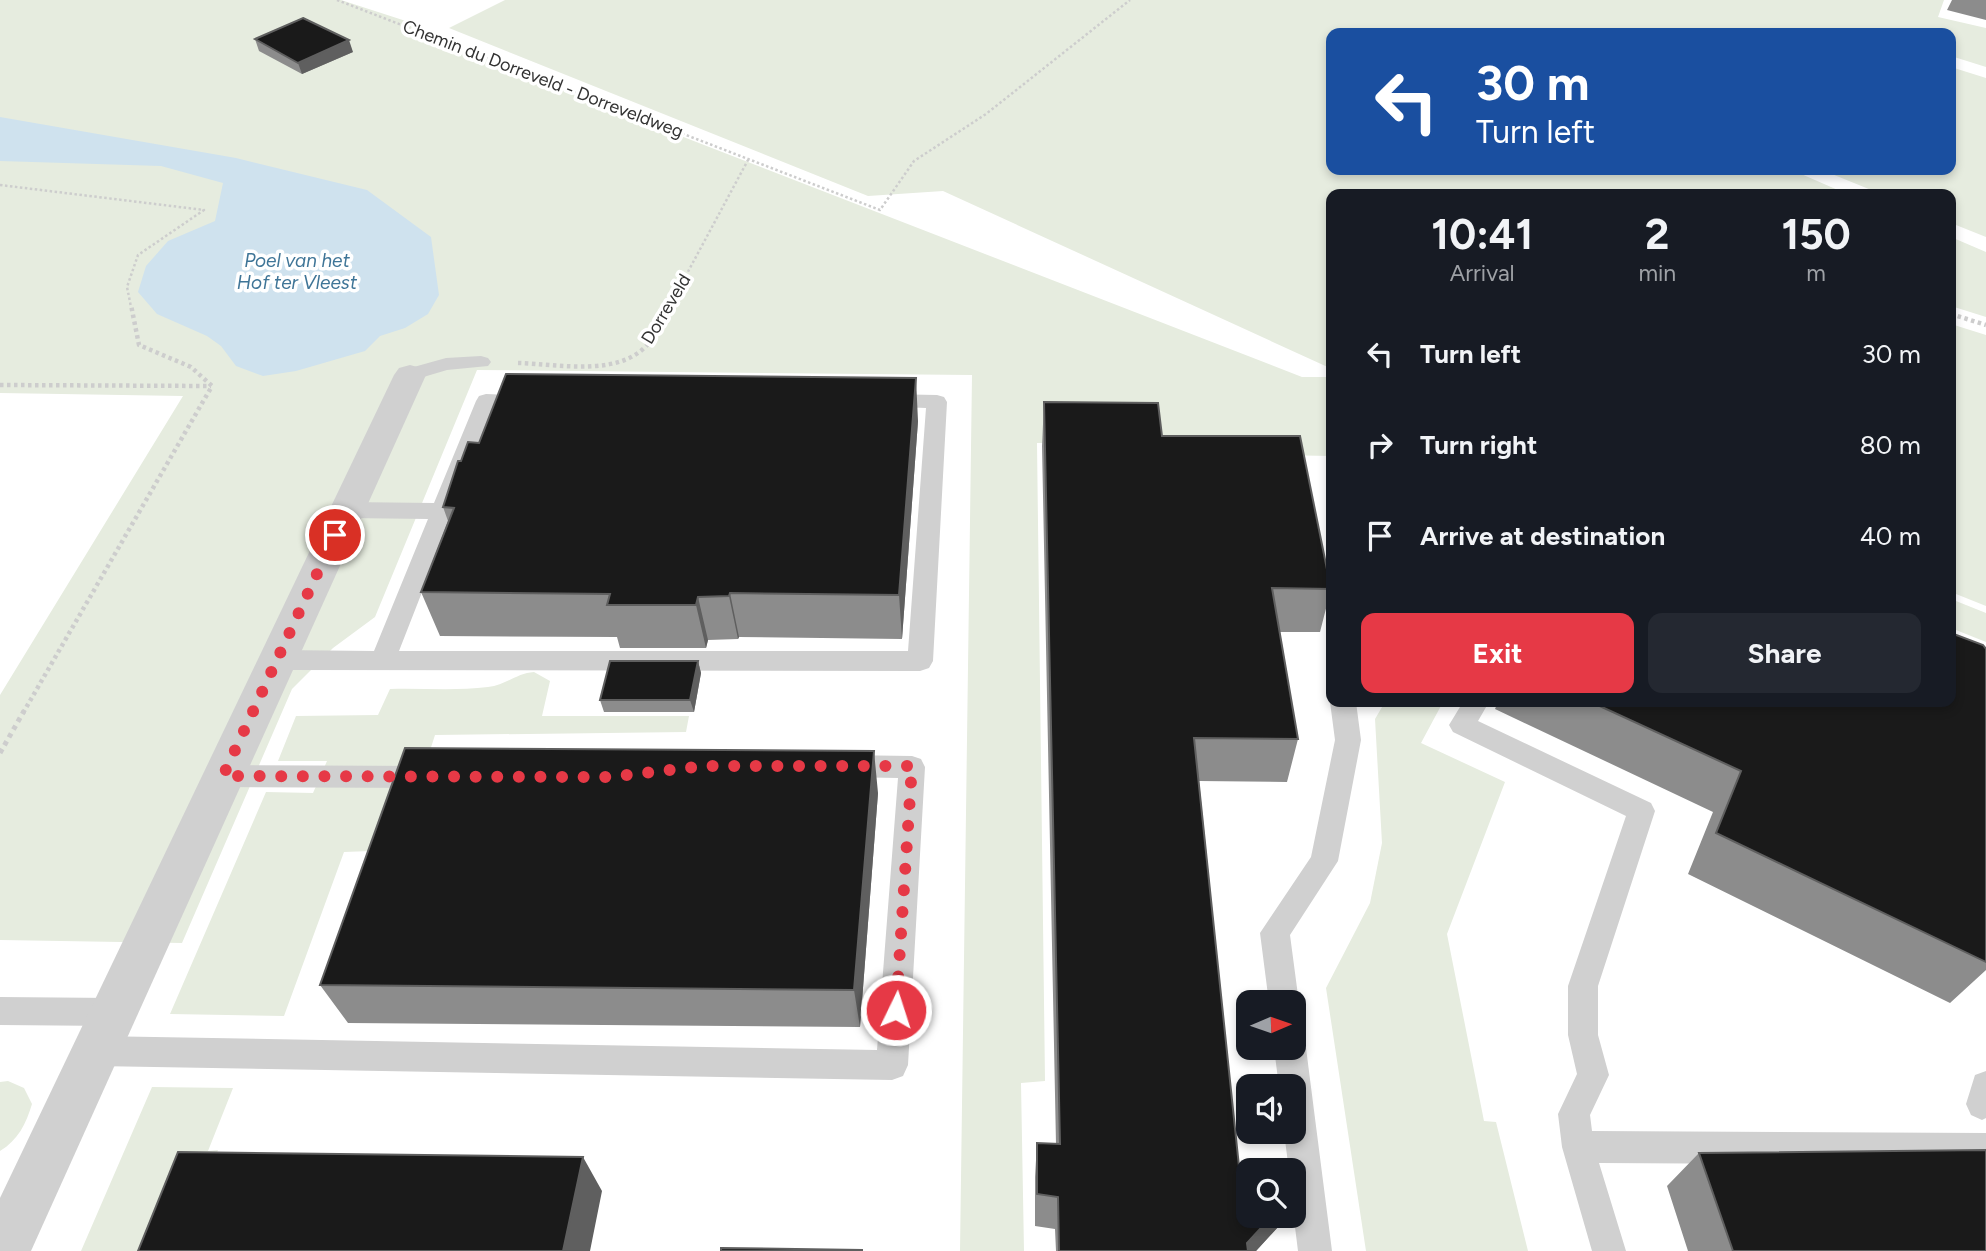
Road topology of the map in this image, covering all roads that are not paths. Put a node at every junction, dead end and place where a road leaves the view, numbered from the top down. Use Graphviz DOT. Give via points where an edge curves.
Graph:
graph roads {
  1 [pos="481,362"];
  2 [pos="410,375"];
  3 [pos="555,401"];
  4 [pos="869,401"];
  5 [pos="347,510"];
  6 [pos="442,511"];
  7 [pos="277,660"];
  8 [pos="383,660"];
  9 [pos="1344,707"];
  10 [pos="1473,707"];
  11 [pos="815,766"];
  12 [pos="223,776"];
  13 [pos="457,777"];
  14 [pos="1282,990"];
  15 [pos="0,1011"];
  16 [pos="114,1012"];
  17 [pos="96,1051"];
  18 [pos="1291,1060"];
  19 [pos="1578,1147"];
  20 [pos="1986,1149"];
  21 [pos="3,1251"];
  22 [pos="1315,1251"];
  23 [pos="1609,1251"];
  1 -- 2 [label="lane" via="446,364"];
  2 -- 5 [label="street"];
  3 -- 6 [label="lane" via="486,401"];
  4 -- 8 [label="lane" via="937,402 920,661"];
  5 -- 6 [label="lane"];
  5 -- 7 [label="street"];
  6 -- 8 [label="lane"];
  7 -- 8 [label="lane"];
  7 -- 12 [label="street"];
  9 -- 14 [label="lane" via="1348,740 1324,861 1275,933"];
  10 -- 19 [label="lane" via="1462,725 1641,811 1583,986 1583,1035 1593,1076 1574,1114"];
  11 -- 17 [label="lane" via="912,766 892,1065"];
  12 -- 13 [label="lane"];
  12 -- 16 [label="street"];
  15 -- 16 [label="lane"];
  16 -- 17 [label="street"];
  17 -- 21 [label="street"];
  18 -- 22 [label="lane"];
  19 -- 20 [label="lane"];
  19 -- 23 [label="lane"];
}
